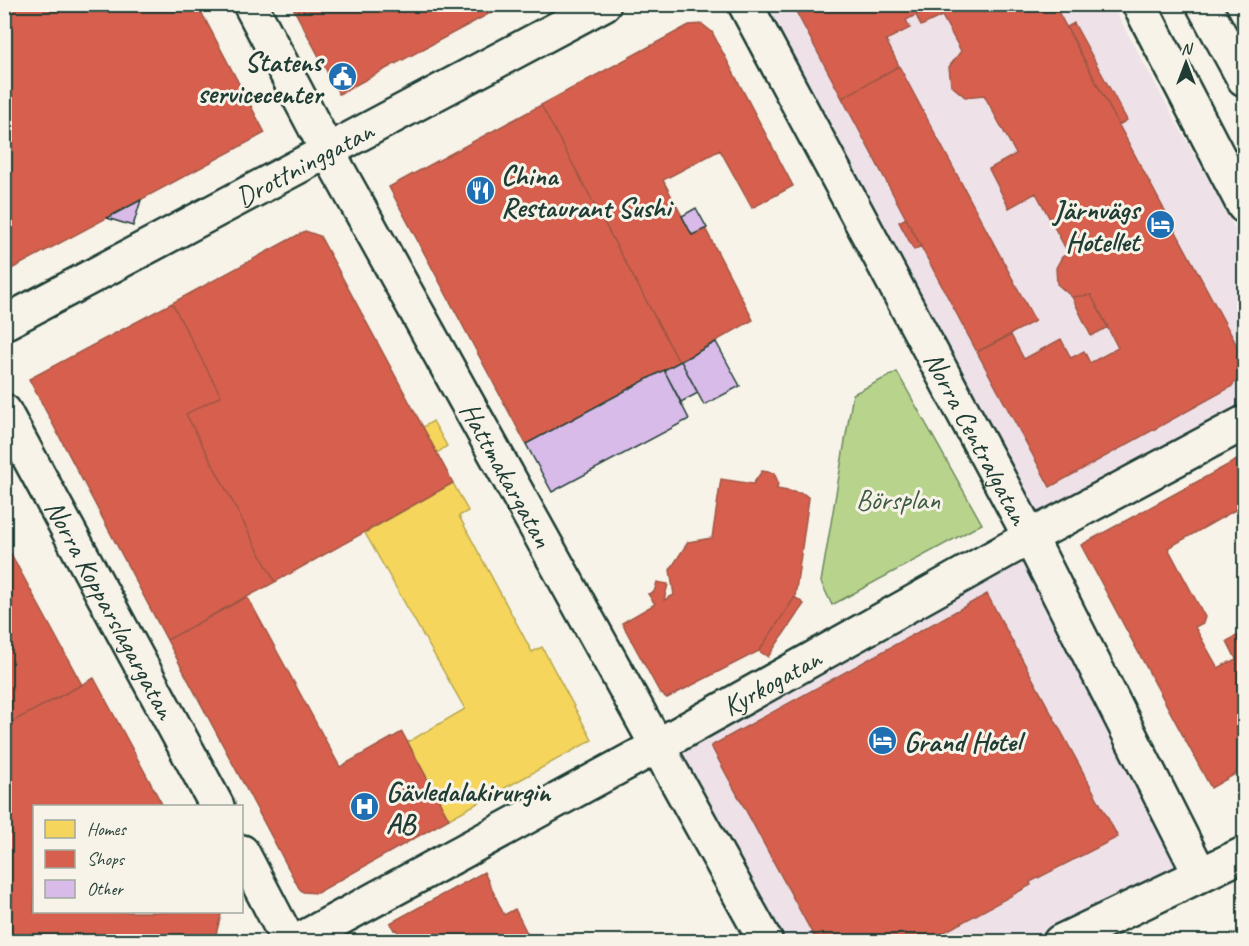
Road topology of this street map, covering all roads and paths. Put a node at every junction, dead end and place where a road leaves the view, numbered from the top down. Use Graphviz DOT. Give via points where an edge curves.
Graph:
graph roads {
  1 [pos="250,4"];
  2 [pos="604,4"];
  3 [pos="745,4"];
  4 [pos="1139,4"];
  5 [pos="1203,4"];
  6 [pos="1245,79"];
  7 [pos="327,150"];
  8 [pos="1245,206"];
  9 [pos="4,323"];
  10 [pos="4,411"];
  11 [pos="1245,423"];
  12 [pos="1030,537"];
  13 [pos="657,746"];
  14 [pos="216,805"];
  15 [pos="243,854"];
  16 [pos="1245,854"];
  17 [pos="1200,874"];
  18 [pos="289,942"];
  19 [pos="296,942"];
  20 [pos="765,942"];
  21 [pos="1060,942"];
  1 -- 7 [label="street, Hattmakargatan"];
  2 -- 7 [label="street, Drottninggatan"];
  3 -- 12 [label="street, Norra Centralgatan"];
  4 -- 8 [label="street"];
  5 -- 6 [label="street"];
  7 -- 9 [label="street, Drottninggatan"];
  7 -- 13 [label="street, Hattmakargatan"];
  10 -- 14 [label="street, Norra Kopparslagargatan"];
  11 -- 12 [label="street, Kyrkogatan"];
  12 -- 13 [label="street, Kyrkogatan"];
  12 -- 17 [label="street, Norra Centralgatan"];
  13 -- 19 [label="street, Kyrkogatan"];
  13 -- 20 [label="street, Hattmakargatan"];
  15 -- 18 [label="street"];
  16 -- 17 [label="street"];
  17 -- 21 [label="street"];
}
